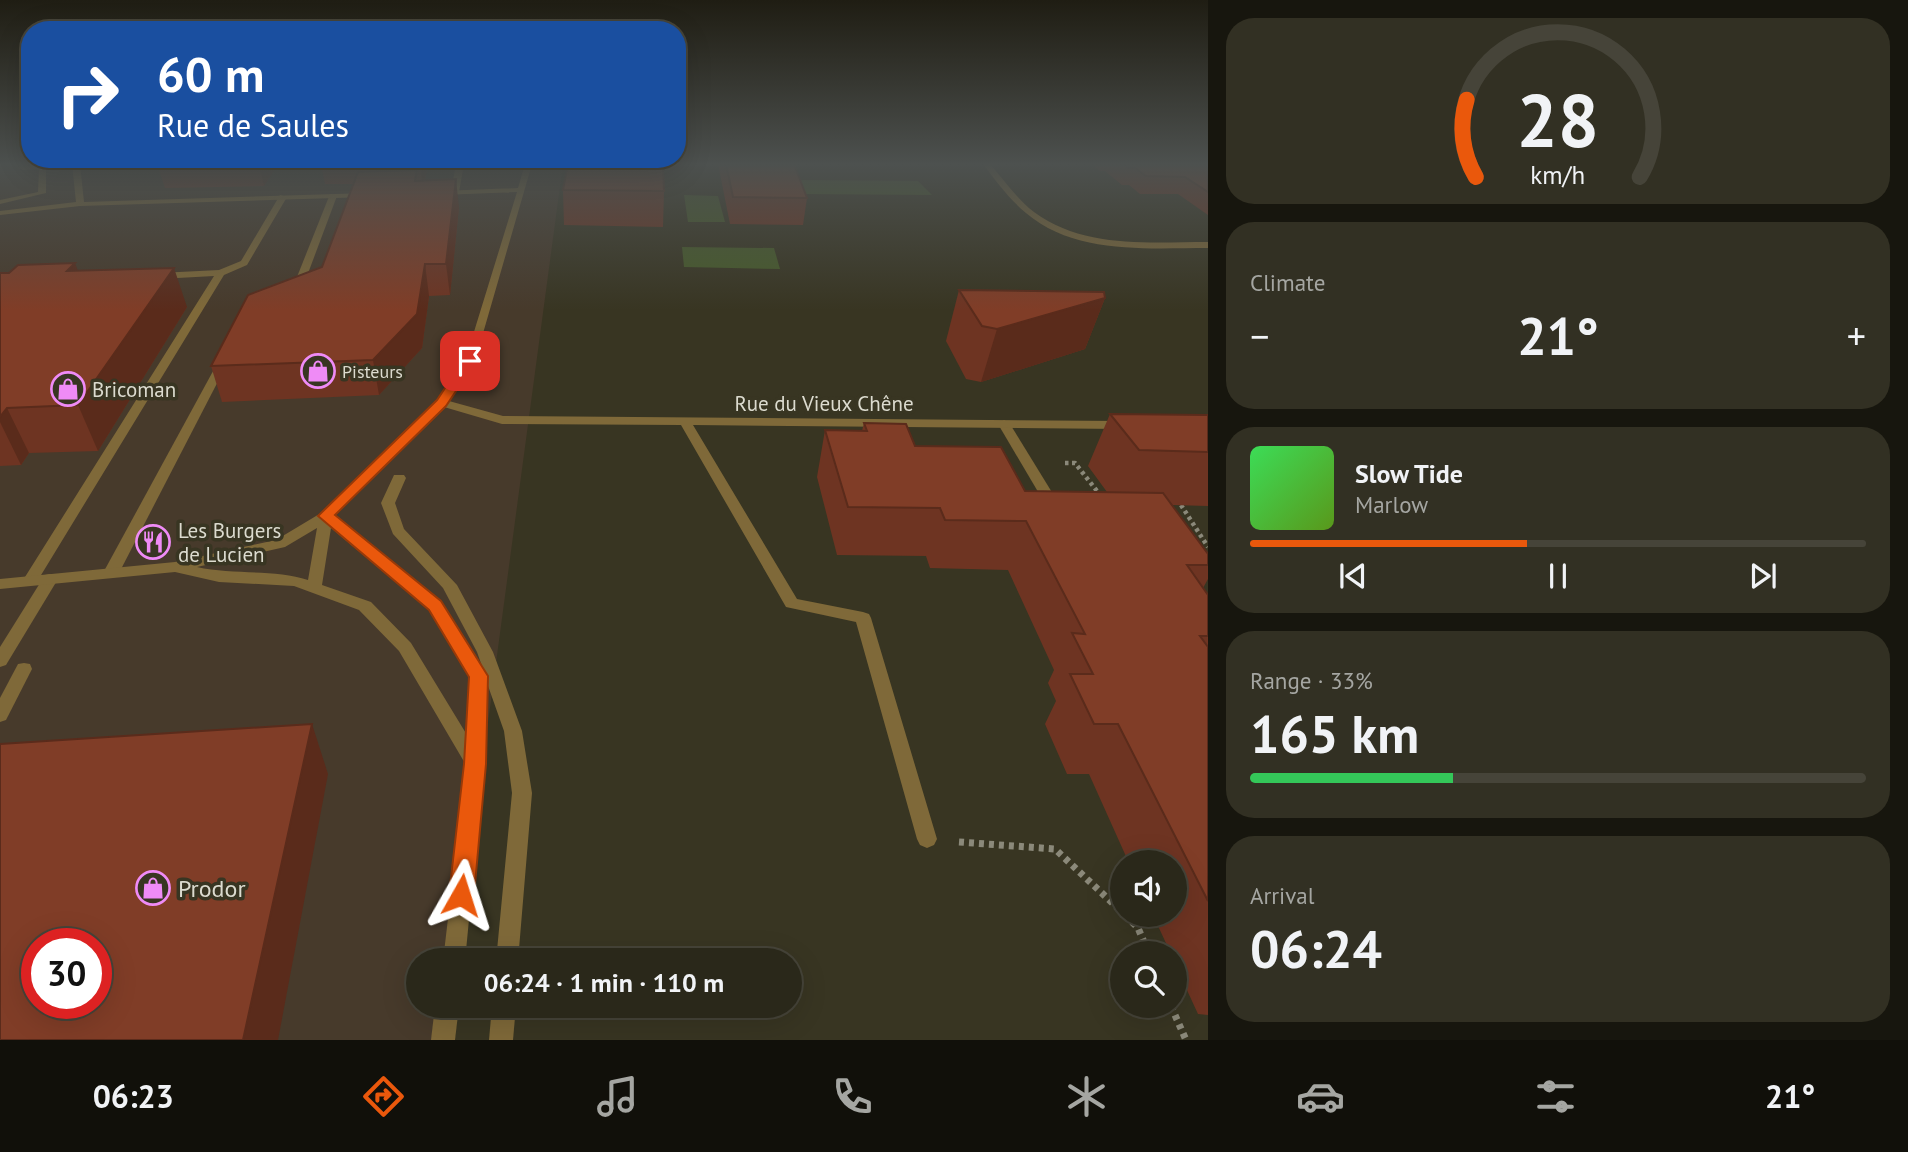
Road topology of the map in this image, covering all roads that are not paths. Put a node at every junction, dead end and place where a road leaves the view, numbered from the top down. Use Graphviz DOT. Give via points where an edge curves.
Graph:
graph roads {
  1 [pos="274,213"];
  2 [pos="327,213"];
  3 [pos="513,213"];
  4 [pos="1029,213"];
  5 [pos="1208,245"];
  6 [pos="221,273"];
  7 [pos="150,276"];
  8 [pos="282,303"];
  9 [pos="229,351"];
  10 [pos="442,403"];
  11 [pos="685,421"];
  12 [pos="1004,424"];
  13 [pos="1140,425"];
  14 [pos="399,478"];
  15 [pos="1058,514"];
  16 [pos="326,516"];
  17 [pos="175,567"];
  18 [pos="111,573"];
  19 [pos="50,579"];
  20 [pos="30,581"];
  21 [pos="0,584"];
  22 [pos="314,587"];
  23 [pos="0,662"];
  24 [pos="24,669"];
  25 [pos="0,715"];
  26 [pos="475,764"];
  27 [pos="927,839"];
  28 [pos="455,948"];
  29 [pos="508,948"];
  30 [pos="446,1018"];
  31 [pos="503,1018"];
  32 [pos="443,1040"];
  33 [pos="501,1040"];
  1 -- 6 [label="street" via="244,263"];
  2 -- 8 [label="street" via="294,298"];
  3 -- 10 [label="street" via="470,361"];
  4 -- 5 [label="street" via="1057,231 1099,243"];
  6 -- 7 [label="street"];
  6 -- 20 [label="street"];
  9 -- 18 [label="street"];
  10 -- 11 [label="street, Rue du Vieux Chêne" via="502,420"];
  10 -- 16 [label="street"];
  11 -- 12 [label="street, Rue du Vieux Chêne"];
  11 -- 27 [label="street" via="792,603 863,618"];
  12 -- 13 [label="street, Rue du Vieux Chêne"];
  12 -- 15 [label="street"];
  14 -- 29 [label="street" via="388,503 398,531 449,585 485,652 513,731 522,793"];
  16 -- 17 [label="street" via="280,544"];
  16 -- 22 [label="street"];
  16 -- 26 [label="street" via="435,606 479,676"];
  17 -- 18 [label="street"];
  17 -- 22 [label="street" via="219,577 295,581"];
  18 -- 19 [label="street"];
  19 -- 20 [label="street"];
  19 -- 23 [label="street"];
  20 -- 21 [label="street"];
  22 -- 26 [label="street" via="365,606 405,647"];
  24 -- 25 [label="street"];
  26 -- 28 [label="street"];
  30 -- 32 [label="street"];
  31 -- 33 [label="street"];
}
